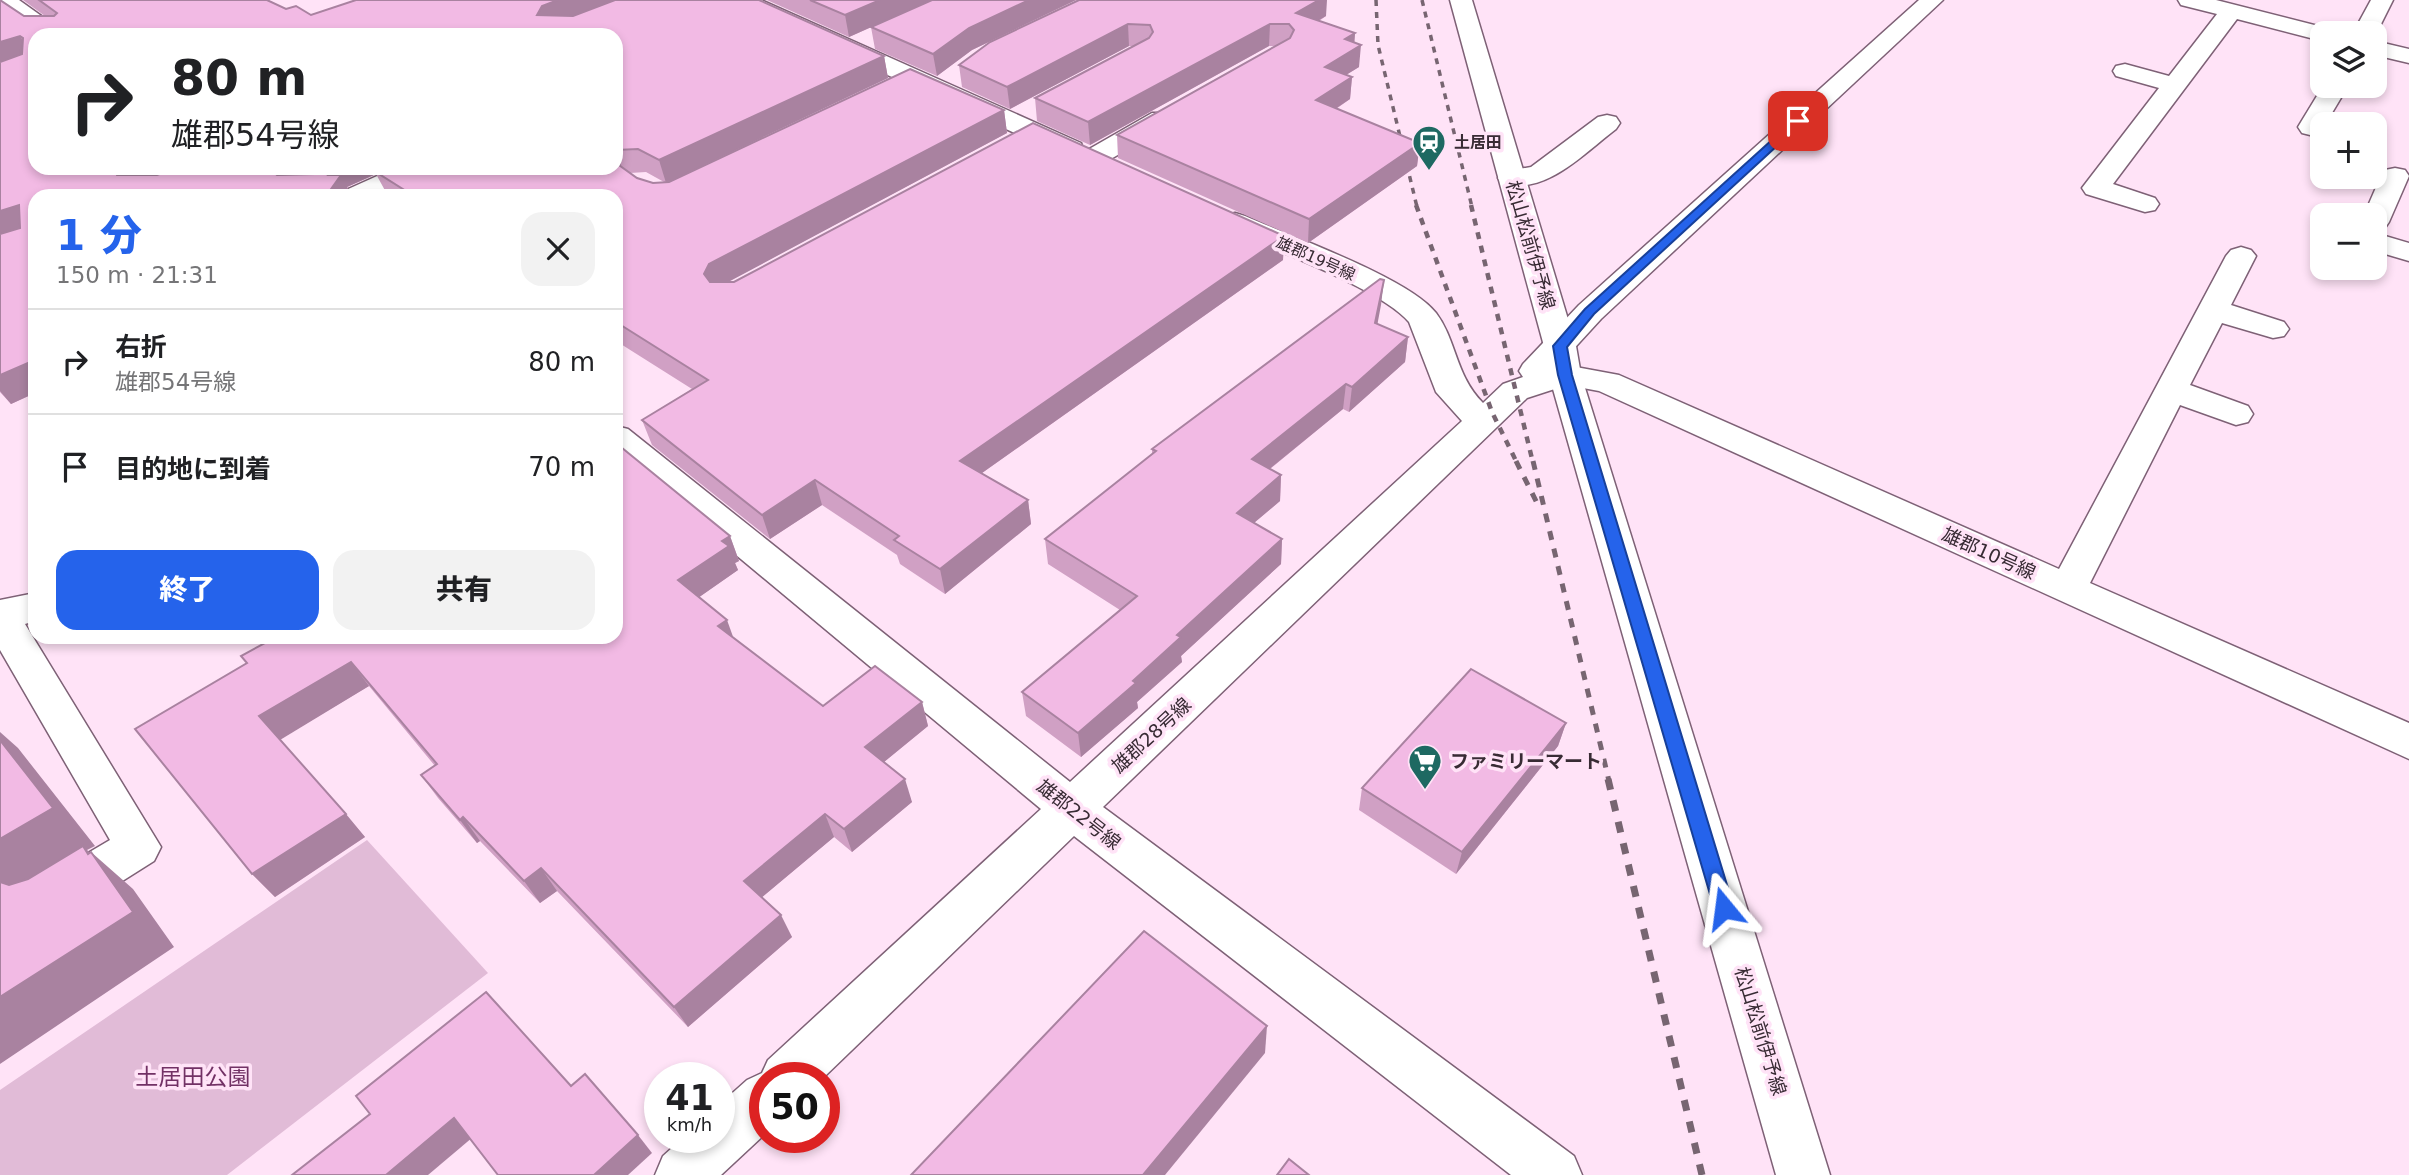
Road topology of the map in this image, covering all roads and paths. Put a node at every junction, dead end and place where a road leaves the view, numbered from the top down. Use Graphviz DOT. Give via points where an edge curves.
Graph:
graph roads {
  1 [pos="4,0"];
  2 [pos="742,0"];
  3 [pos="1461,0"];
  4 [pos="1932,0"];
  5 [pos="2189,0"];
  6 [pos="2382,0"];
  7 [pos="802,5"];
  8 [pos="2242,8"];
  9 [pos="776,16"];
  10 [pos="2371,21"];
  11 [pos="46,28"];
  12 [pos="2310,30"];
  13 [pos="2387,51"];
  14 [pos="2409,56"];
  15 [pos="2125,71"];
  16 [pos="940,79"];
  17 [pos="2174,85"];
  18 [pos="883,93"];
  19 [pos="1185,105"];
  20 [pos="1608,123"];
  21 [pos="279,175"];
  22 [pos="402,175"];
  23 [pos="1512,178"];
  24 [pos="301,189"];
  25 [pos="372,189"];
  26 [pos="2145,204"];
  27 [pos="1214,213"];
  28 [pos="2387,246"];
  29 [pos="2409,252"];
  30 [pos="2241,256"];
  31 [pos="2214,310"];
  32 [pos="2273,329"];
  33 [pos="1563,361"];
  34 [pos="2172,390"];
  35 [pos="2236,414"];
  36 [pos="1482,422"];
  37 [pos="623,443"];
  38 [pos="2068,589"];
  39 [pos="28,609"];
  40 [pos="0,616"];
  41 [pos="2409,742"];
  42 [pos="1072,809"];
  43 [pos="54,898"];
  44 [pos="803,1062"];
  45 [pos="749,1113"];
  46 [pos="682,1175"];
  47 [pos="1555,1175"];
  48 [pos="1803,1175"];
  1 -- 11 [label="street"];
  2 -- 9 [label="street"];
  3 -- 23 [label="street, 松山松前伊予線"];
  4 -- 33 [label="street" via="1590,312"];
  5 -- 8 [label="street"];
  6 -- 10 [label="street"];
  7 -- 9 [label="street"];
  8 -- 12 [label="street"];
  8 -- 17 [label="street"];
  9 -- 16 [label="street" via="862,43"];
  13 -- 14 [label="street"];
  15 -- 17 [label="street"];
  16 -- 18 [label="street"];
  16 -- 19 [label="street" via="1023,126 1104,163"];
  17 -- 26 [label="street" via="2095,188"];
  20 -- 23 [label="street" via="1539,174"];
  21 -- 24 [label="street"];
  22 -- 25 [label="street"];
  23 -- 33 [label="street, 松山松前伊予線"];
  27 -- 36 [label="street, 雄郡19号線" via="1402,300 1424,319 1453,392"];
  28 -- 29 [label="street"];
  30 -- 31 [label="street"];
  31 -- 32 [label="street"];
  31 -- 34 [label="street"];
  33 -- 36 [label="street, 雄郡28号線" via="1515,391"];
  33 -- 38 [label="street, 雄郡10号線"];
  33 -- 48 [label="street, 松山松前伊予線"];
  34 -- 35 [label="street"];
  34 -- 38 [label="street"];
  36 -- 42 [label="street, 雄郡28号線"];
  37 -- 42 [label="street, 雄郡22号線"];
  38 -- 41 [label="street, 雄郡10号線"];
  39 -- 40 [label="street"];
  40 -- 43 [label="street" via="138,847"];
  42 -- 44 [label="street, 雄郡28号線"];
  42 -- 47 [label="street, 雄郡22号線"];
  45 -- 46 [label="street"];
}
